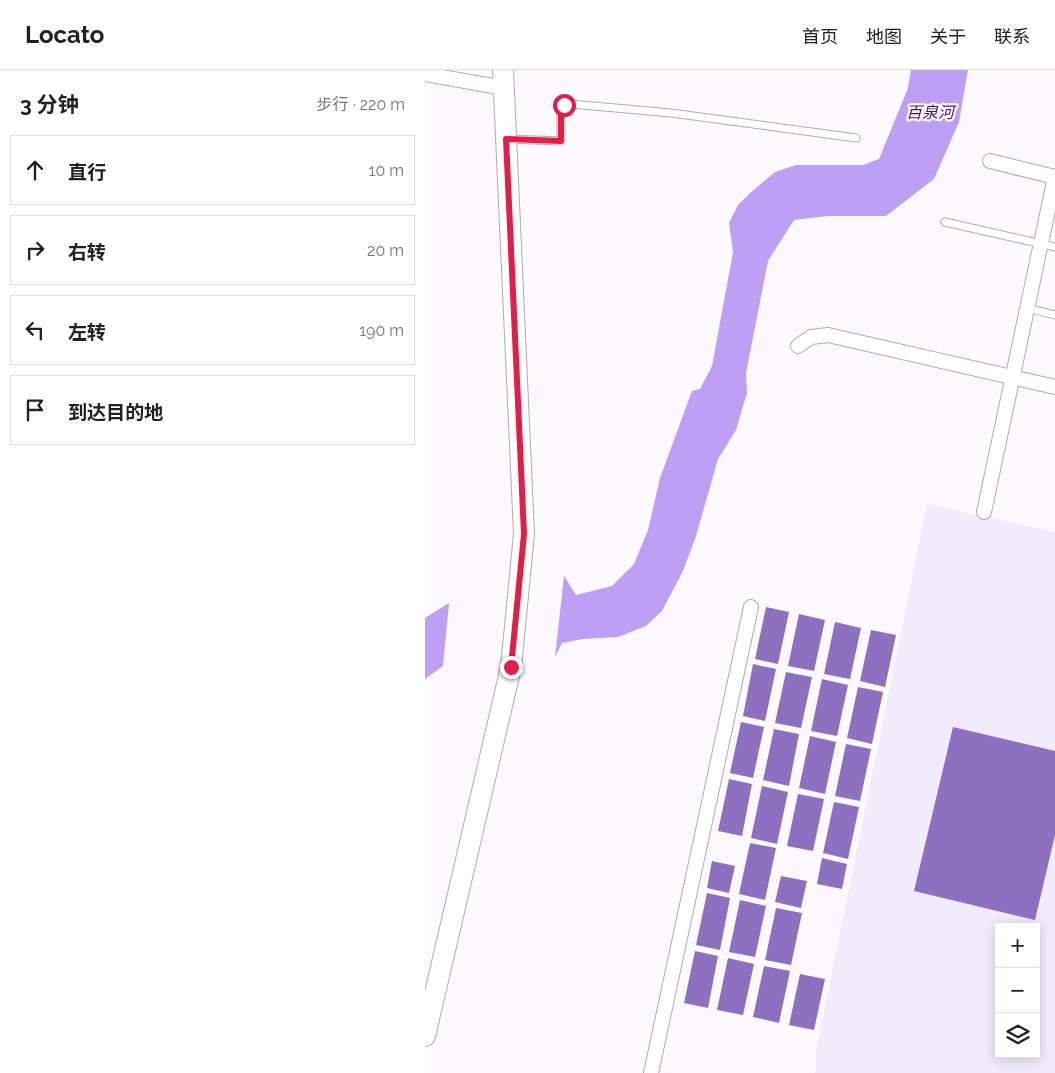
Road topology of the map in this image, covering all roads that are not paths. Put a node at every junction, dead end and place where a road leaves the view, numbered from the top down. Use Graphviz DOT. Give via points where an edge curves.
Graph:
graph roads {
  1 [pos="425,74"];
  2 [pos="503,79"];
  3 [pos="857,138"];
  4 [pos="506,139"];
  5 [pos="989,161"];
  6 [pos="1055,177"];
  7 [pos="945,222"];
  8 [pos="1041,244"];
  9 [pos="1055,247"];
  10 [pos="1027,308"];
  11 [pos="1055,315"];
  12 [pos="798,346"];
  13 [pos="1013,377"];
  14 [pos="1055,387"];
  15 [pos="984,512"];
  16 [pos="751,607"];
  17 [pos="425,1036"];
  18 [pos="651,1073"];
  1 -- 2 [label="street"];
  2 -- 4 [label="street"];
  3 -- 4 [label="lane" via="671,113 571,104 564,105 561,111 561,141"];
  4 -- 17 [label="street" via="524,534 519,594 511,667"];
  5 -- 6 [label="street"];
  6 -- 8 [label="street"];
  7 -- 8 [label="lane"];
  8 -- 9 [label="lane"];
  8 -- 10 [label="street"];
  10 -- 11 [label="lane"];
  10 -- 13 [label="street"];
  12 -- 13 [label="street" via="811,337 829,335"];
  13 -- 14 [label="street"];
  13 -- 15 [label="street"];
  16 -- 18 [label="street"];
}
